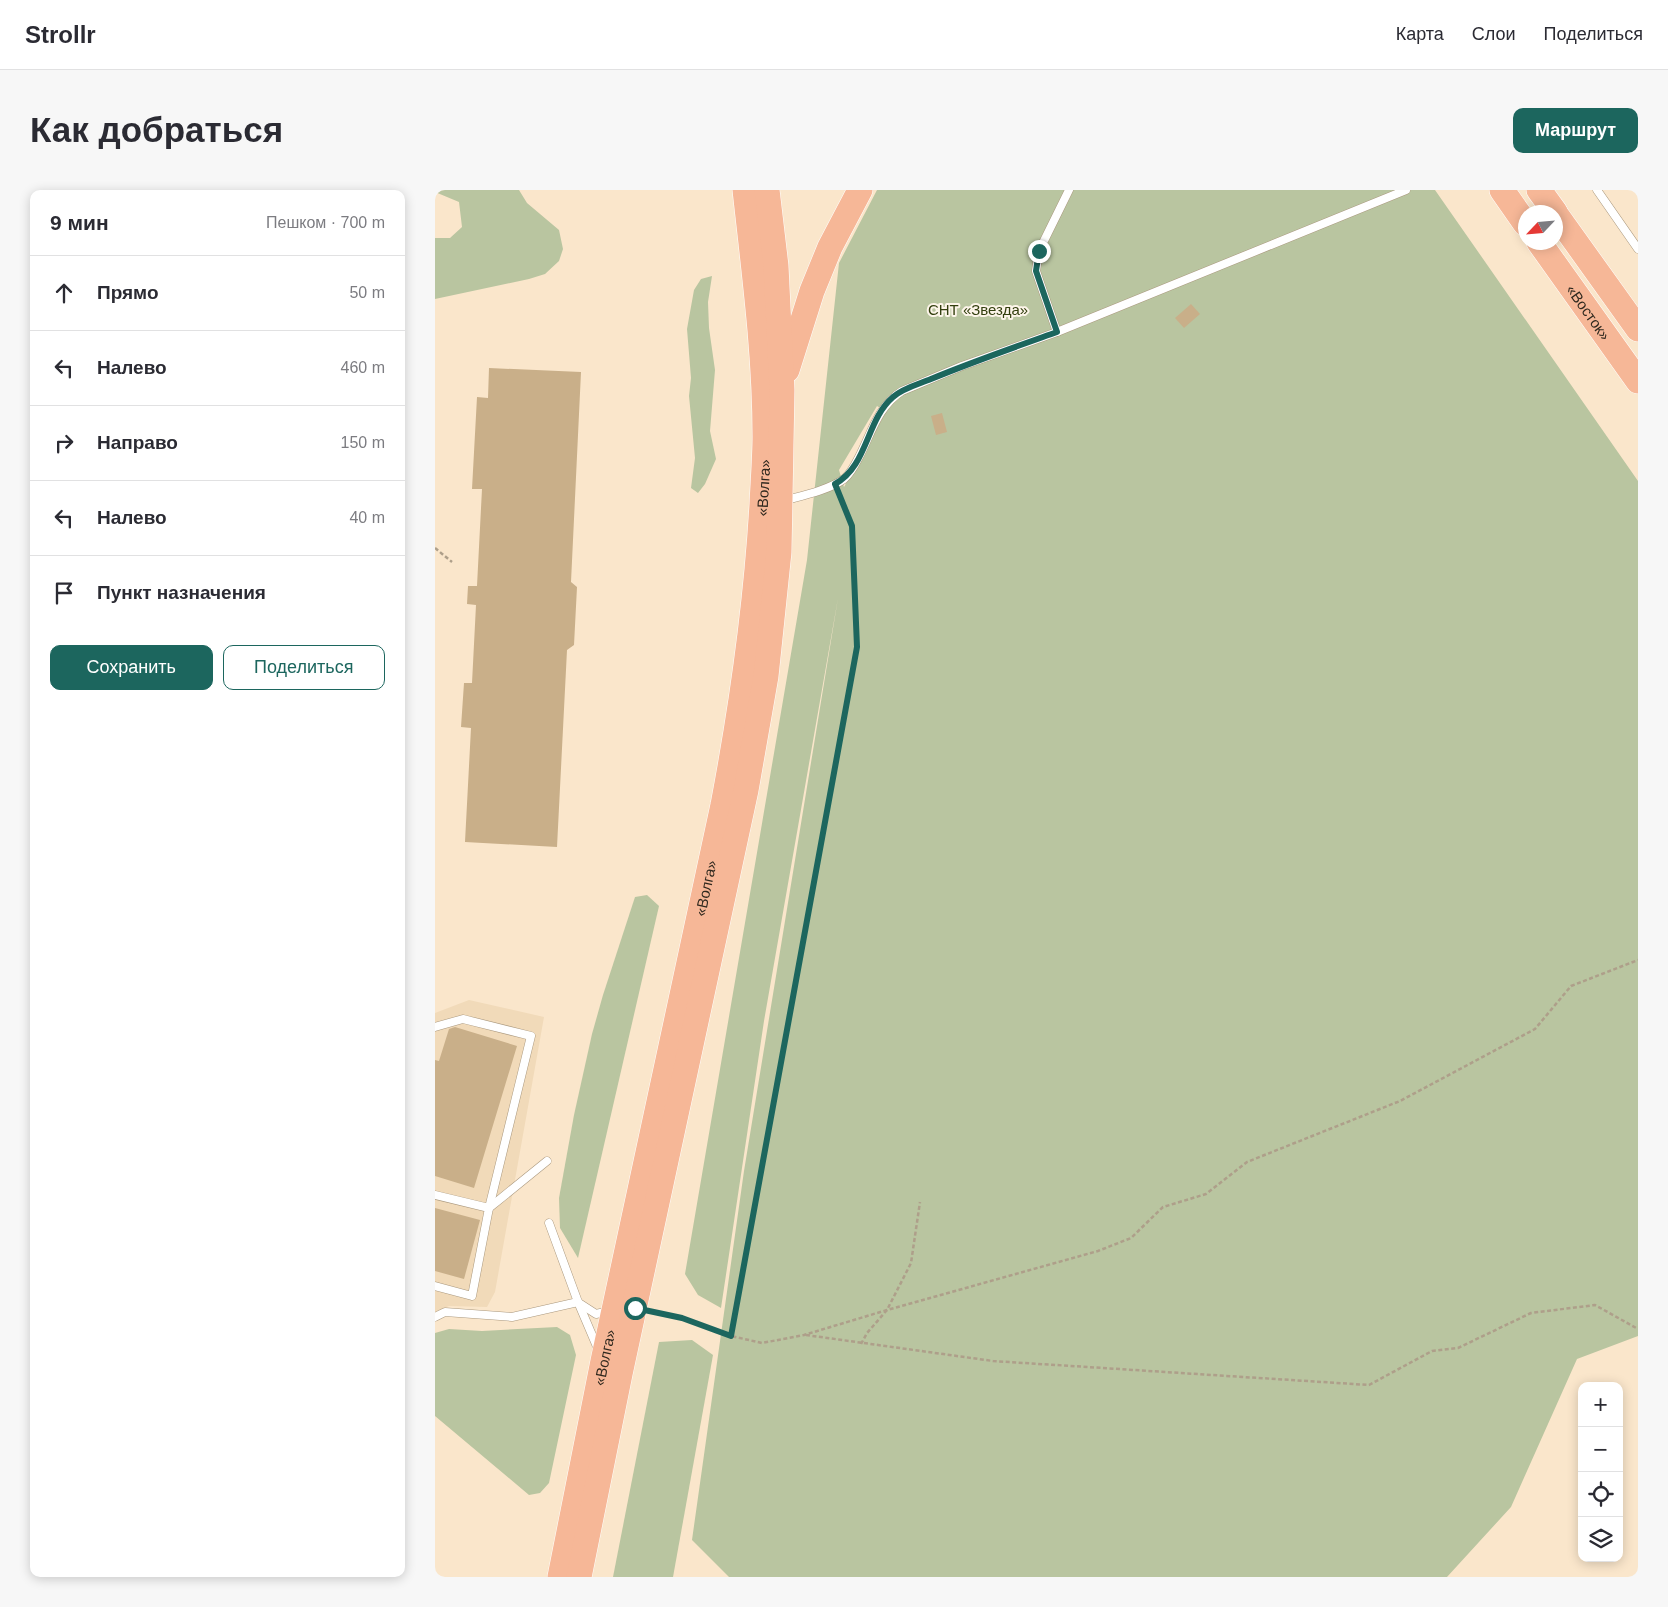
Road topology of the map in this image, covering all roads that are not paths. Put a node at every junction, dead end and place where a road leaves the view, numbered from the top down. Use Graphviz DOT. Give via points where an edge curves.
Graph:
graph roads {
  1 [pos="745,190"];
  2 [pos="767,190"];
  3 [pos="860,190"];
  4 [pos="1069,190"];
  5 [pos="1406,190"];
  6 [pos="1502,190"];
  7 [pos="1539,190"];
  8 [pos="1597,190"];
  9 [pos="1549,205"];
  10 [pos="1518,213"];
  11 [pos="1563,224"];
  12 [pos="1638,249"];
  13 [pos="1545,250"];
  14 [pos="1638,329"];
  15 [pos="1057,332"];
  16 [pos="1638,381"];
  17 [pos="782,390"];
  18 [pos="781,502"];
  19 [pos="435,1027"];
  20 [pos="547,1161"];
  21 [pos="435,1195"];
  22 [pos="489,1208"];
  23 [pos="549,1223"];
  24 [pos="435,1286"];
  25 [pos="578,1302"];
  26 [pos="625,1308"];
  27 [pos="435,1317"];
  28 [pos="603,1362"];
  29 [pos="560,1577"];
  30 [pos="579,1577"];
  1 -- 26 [label="highway, «Волга»" via="759,303 765,436 752,629 735,741"];
  2 -- 17 [label="highway" via="776,266"];
  3 -- 17 [label="highway" via="812,291"];
  4 -- 15 [label="lane" via="1039,251 1036,271"];
  5 -- 15 [label="lane"];
  6 -- 10 [label="highway"];
  7 -- 9 [label="highway, «Восток»"];
  8 -- 12 [label="lane"];
  11 -- 14 [label="highway, «Восток»"];
  13 -- 16 [label="highway, «Восток»"];
  15 -- 18 [label="lane" via="962,366 893,396 882,409 855,466 845,479"];
  17 -- 18 [label="highway, «Волга»"];
  18 -- 26 [label="highway, «Волга»" via="766,676 746,790"];
  19 -- 22 [label="lane" via="463,1019 531,1036"];
  20 -- 22 [label="lane"];
  21 -- 22 [label="lane"];
  22 -- 24 [label="lane" via="472,1296"];
  23 -- 25 [label="lane"];
  25 -- 26 [label="lane" via="595,1314"];
  25 -- 27 [label="lane" via="513,1317 445,1312"];
  25 -- 28 [label="lane"];
  26 -- 28 [label="highway, «Волга»"];
  26 -- 30 [label="highway, «Волга»"];
  28 -- 29 [label="highway, «Волга»"];
}
